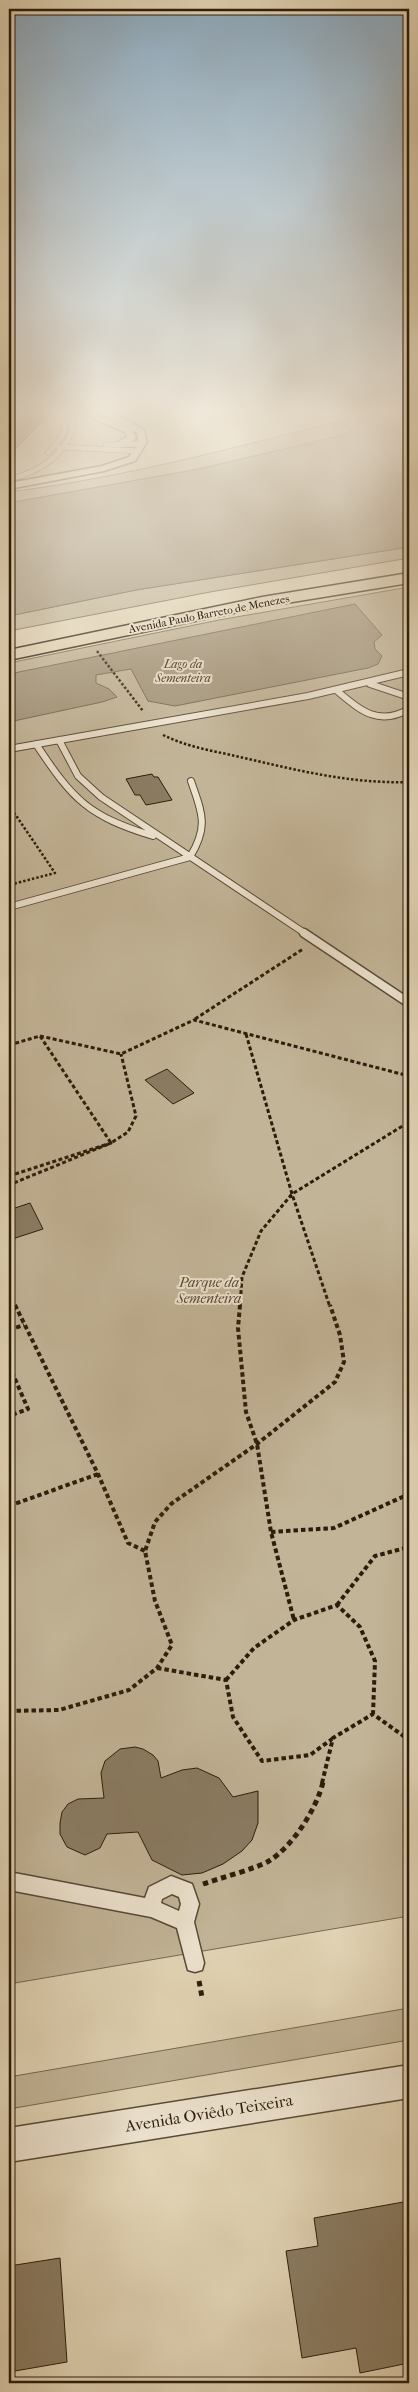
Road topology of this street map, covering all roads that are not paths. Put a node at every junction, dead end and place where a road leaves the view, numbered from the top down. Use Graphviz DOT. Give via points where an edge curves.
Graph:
graph roads {
  1 [pos="409,566"];
  2 [pos="409,578"];
  3 [pos="9,641"];
  4 [pos="9,655"];
  5 [pos="409,672"];
  6 [pos="367,683"];
  7 [pos="336,690"];
  8 [pos="409,698"];
  9 [pos="409,709"];
  10 [pos="59,740"];
  11 [pos="36,744"];
  12 [pos="9,749"];
  13 [pos="191,781"];
  14 [pos="162,838"];
  15 [pos="190,857"];
  16 [pos="9,906"];
  17 [pos="409,1003"];
  18 [pos="9,1881"];
  19 [pos="151,1908"];
  20 [pos="185,1922"];
  21 [pos="195,1963"];
  22 [pos="409,2081"];
  23 [pos="9,2145"];
  1 -- 3 [label="main road, Avenida Paulo Barreto de Menezes" via="308,581"];
  2 -- 4 [label="main road, Avenida Paulo Barreto de Menezes" via="262,602"];
  5 -- 6 [label="lane"];
  6 -- 7 [label="lane"];
  6 -- 8 [label="lane"];
  7 -- 9 [label="lane" via="376,718 388,718"];
  7 -- 10 [label="lane"];
  10 -- 11 [label="lane"];
  10 -- 14 [label="lane" via="87,786"];
  11 -- 12 [label="lane"];
  11 -- 14 [label="lane" via="66,789 80,803 115,824"];
  13 -- 15 [label="lane" via="205,824 202,839"];
  14 -- 15 [label="lane"];
  15 -- 16 [label="lane"];
  15 -- 17 [label="lane"];
  18 -- 19 [label="street"];
  19 -- 20 [label="street"];
  19 -- 20 [label="street" via="155,1892 171,1885 186,1890 190,1904"];
  20 -- 21 [label="street"];
  22 -- 23 [label="street, Avenida Oviêdo Teixeira"];
}
